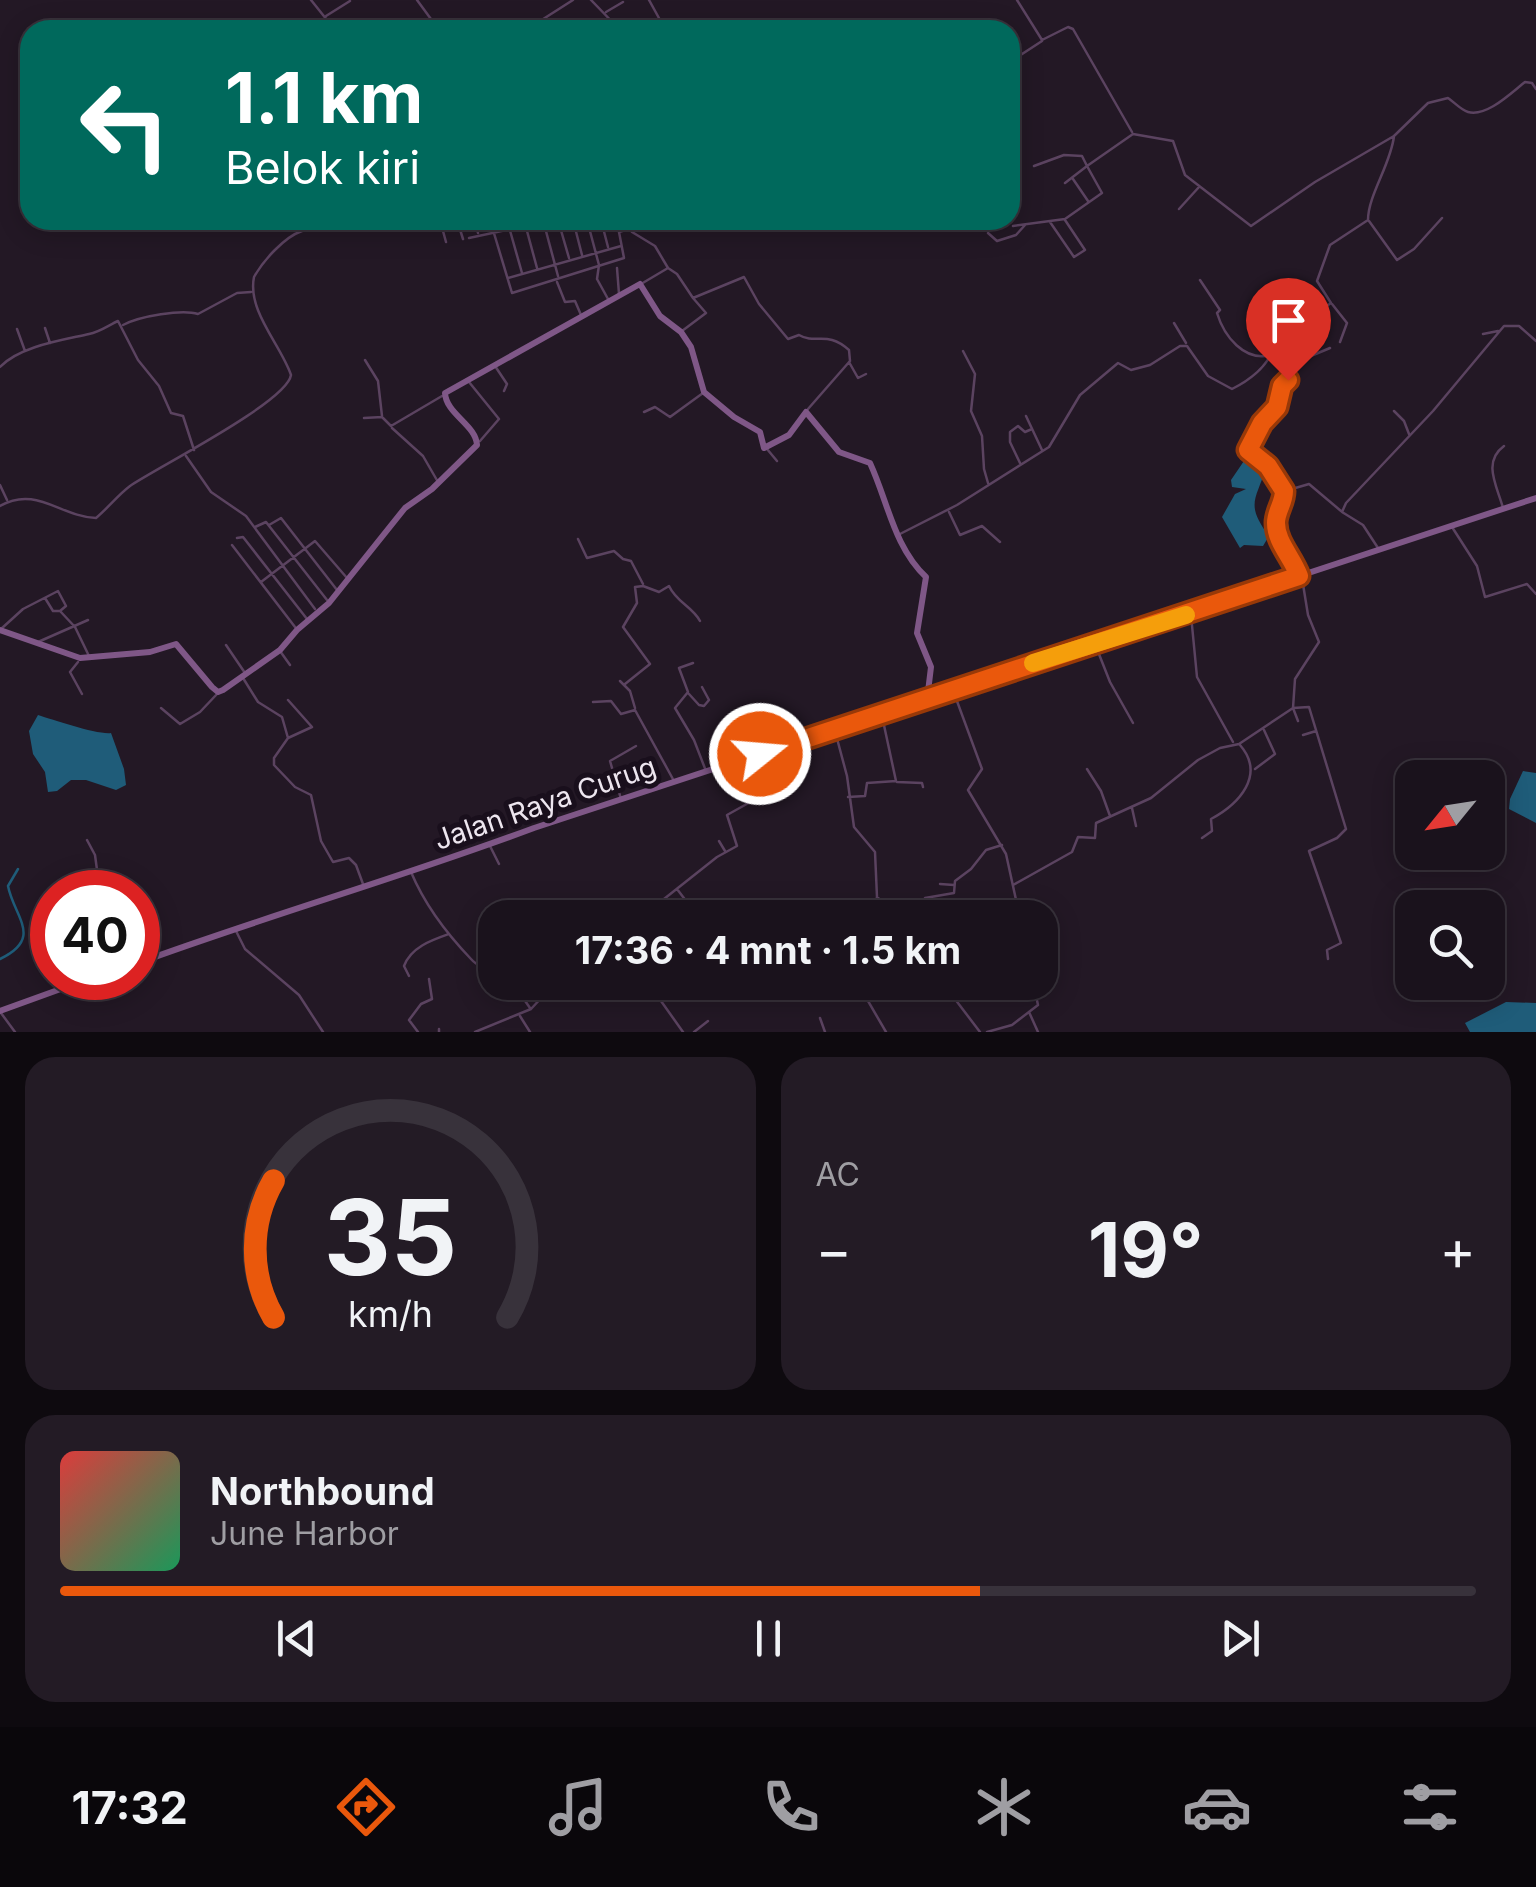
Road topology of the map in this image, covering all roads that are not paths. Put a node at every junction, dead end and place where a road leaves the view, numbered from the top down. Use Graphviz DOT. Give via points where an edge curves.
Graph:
graph roads {
  1 [pos="311,0"];
  2 [pos="350,0"];
  3 [pos="574,0"];
  4 [pos="591,0"];
  5 [pos="1017,0"];
  6 [pos="557,2"];
  7 [pos="623,2"];
  8 [pos="561,7"];
  9 [pos="604,13"];
  10 [pos="325,17"];
  11 [pos="327,20"];
  12 [pos="541,20"];
  13 [pos="611,20"];
  14 [pos="1043,41"];
  15 [pos="1020,56"];
  16 [pos="1536,90"];
  17 [pos="1133,134"];
  18 [pos="1394,136"];
  19 [pos="1034,166"];
  20 [pos="1087,166"];
  21 [pos="1072,177"];
  22 [pos="1066,182"];
  23 [pos="1200,186"];
  24 [pos="1090,203"];
  25 [pos="1180,208"];
  26 [pos="1442,218"];
  27 [pos="1065,219"];
  28 [pos="1368,220"];
  29 [pos="1050,221"];
  30 [pos="1025,224"];
  31 [pos="1020,225"];
  32 [pos="304,230"];
  33 [pos="443,230"];
  34 [pos="460,230"];
  35 [pos="477,230"];
  36 [pos="493,230"];
  37 [pos="514,230"];
  38 [pos="527,230"];
  39 [pos="545,230"];
  40 [pos="560,230"];
  41 [pos="576,230"];
  42 [pos="590,230"];
  43 [pos="604,230"];
  44 [pos="626,230"];
  45 [pos="631,230"];
  46 [pos="510,231"];
  47 [pos="988,233"];
  48 [pos="478,235"];
  49 [pos="494,235"];
  50 [pos="469,238"];
  51 [pos="463,239"];
  52 [pos="446,242"];
  53 [pos="622,245"];
  54 [pos="609,249"];
  55 [pos="596,253"];
  56 [pos="582,256"];
  57 [pos="570,260"];
  58 [pos="554,264"];
  59 [pos="600,265"];
  60 [pos="618,268"];
  61 [pos="668,268"];
  62 [pos="538,269"];
  63 [pos="522,274"];
  64 [pos="507,278"];
  65 [pos="557,279"];
  66 [pos="1200,280"];
  67 [pos="640,284"];
  68 [pos="253,292"];
  69 [pos="619,295"];
  70 [pos="694,298"];
  71 [pos="609,300"];
  72 [pos="1331,303"];
  73 [pos="581,316"];
  74 [pos="1174,323"];
  75 [pos="122,326"];
  76 [pos="45,328"];
  77 [pos="17,329"];
  78 [pos="681,332"];
  79 [pos="1499,332"];
  80 [pos="1483,334"];
  81 [pos="1536,341"];
  82 [pos="1340,342"];
  83 [pos="50,344"];
  84 [pos="1186,346"];
  85 [pos="1330,348"];
  86 [pos="963,351"];
  87 [pos="25,352"];
  88 [pos="1273,352"];
  89 [pos="364,360"];
  90 [pos="849,362"];
  91 [pos="494,364"];
  92 [pos="0,367"];
  93 [pos="1286,367"];
  94 [pos="866,374"];
  95 [pos="469,381"];
  96 [pos="504,390"];
  97 [pos="704,392"];
  98 [pos="443,396"];
  99 [pos="1394,411"];
  100 [pos="644,412"];
  101 [pos="806,412"];
  102 [pos="1026,416"];
  103 [pos="382,417"];
  104 [pos="364,418"];
  105 [pos="392,426"];
  106 [pos="1032,429"];
  107 [pos="1409,436"];
  108 [pos="479,442"];
  109 [pos="1504,446"];
  110 [pos="766,448"];
  111 [pos="194,450"];
  112 [pos="1043,451"];
  113 [pos="186,455"];
  114 [pos="777,461"];
  115 [pos="1020,465"];
  116 [pos="439,483"];
  117 [pos="988,484"];
  118 [pos="0,485"];
  119 [pos="1284,491"];
  120 [pos="1536,498"];
  121 [pos="8,502"];
  122 [pos="0,506"];
  123 [pos="1503,509"];
  124 [pos="948,511"];
  125 [pos="1342,512"];
  126 [pos="269,525"];
  127 [pos="1452,526"];
  128 [pos="254,528"];
  129 [pos="898,535"];
  130 [pos="237,538"];
  131 [pos="578,539"];
  132 [pos="1000,542"];
  133 [pos="232,546"];
  134 [pos="305,549"];
  135 [pos="1378,549"];
  136 [pos="294,557"];
  137 [pos="282,566"];
  138 [pos="272,574"];
  139 [pos="1300,576"];
  140 [pos="347,578"];
  141 [pos="261,582"];
  142 [pos="643,586"];
  143 [pos="338,592"];
  144 [pos="1536,594"];
  145 [pos="45,597"];
  146 [pos="329,603"];
  147 [pos="60,611"];
  148 [pos="318,612"];
  149 [pos="1190,613"];
  150 [pos="88,620"];
  151 [pos="308,620"];
  152 [pos="700,621"];
  153 [pos="76,626"];
  154 [pos="0,630"];
  155 [pos="297,630"];
  156 [pos="37,642"];
  157 [pos="1094,643"];
  158 [pos="226,646"];
  159 [pos="280,650"];
  160 [pos="85,658"];
  161 [pos="693,664"];
  162 [pos="290,665"];
  163 [pos="244,675"];
  164 [pos="702,687"];
  165 [pos="218,692"];
  166 [pos="688,692"];
  167 [pos="954,692"];
  168 [pos="82,694"];
  169 [pos="288,700"];
  170 [pos="927,700"];
  171 [pos="593,702"];
  172 [pos="161,708"];
  173 [pos="1293,708"];
  174 [pos="634,709"];
  175 [pos="882,715"];
  176 [pos="1298,721"];
  177 [pos="1134,723"];
  178 [pos="312,728"];
  179 [pos="1263,728"];
  180 [pos="1317,730"];
  181 [pos="835,731"];
  182 [pos="318,734"];
  183 [pos="1304,735"];
  184 [pos="288,738"];
  185 [pos="1237,744"];
  186 [pos="636,746"];
  187 [pos="760,754"];
  188 [pos="748,757"];
  189 [pos="1253,767"];
  190 [pos="752,768"];
  191 [pos="1087,769"];
  192 [pos="706,772"];
  193 [pos="767,775"];
  194 [pos="896,781"];
  195 [pos="756,782"];
  196 [pos="674,783"];
  197 [pos="924,787"];
  198 [pos="848,796"];
  199 [pos="622,801"];
  200 [pos="1131,806"];
  201 [pos="1110,817"];
  202 [pos="1136,826"];
  203 [pos="1202,838"];
  204 [pos="87,840"];
  205 [pos="719,841"];
  206 [pos="490,845"];
  207 [pos="1002,845"];
  208 [pos="726,852"];
  209 [pos="499,864"];
  210 [pos="97,870"];
  211 [pos="410,871"];
  212 [pos="940,884"];
  213 [pos="955,885"];
  214 [pos="1013,885"];
  215 [pos="363,886"];
  216 [pos="676,888"];
  217 [pos="877,897"];
  218 [pos="662,900"];
  219 [pos="685,900"];
  220 [pos="876,900"];
  221 [pos="881,900"];
  222 [pos="923,900"];
  223 [pos="1016,900"];
  224 [pos="235,928"];
  225 [pos="451,933"];
  226 [pos="160,955"];
  227 [pos="1328,959"];
  228 [pos="478,964"];
  229 [pos="409,976"];
  230 [pos="428,980"];
  231 [pos="32,1000"];
  232 [pos="525,1000"];
  233 [pos="538,1000"];
  234 [pos="664,1000"];
  235 [pos="867,1000"];
  236 [pos="956,1000"];
  237 [pos="1038,1000"];
  238 [pos="531,1009"];
  239 [pos="1028,1011"];
  240 [pos="0,1012"];
  241 [pos="520,1016"];
  242 [pos="820,1018"];
  243 [pos="708,1021"];
  244 [pos="15,1032"];
  245 [pos="323,1032"];
  246 [pos="418,1032"];
  247 [pos="475,1032"];
  248 [pos="530,1032"];
  249 [pos="684,1032"];
  250 [pos="694,1032"];
  251 [pos="825,1032"];
  252 [pos="886,1032"];
  253 [pos="980,1032"];
  254 [pos="987,1032"];
  255 [pos="1038,1032"];
  1 -- 10 [label="street"];
  2 -- 10 [label="street"];
  3 -- 8 [label="street"];
  4 -- 9 [label="street"];
  5 -- 14 [label="street"];
  6 -- 8 [label="street"];
  7 -- 9 [label="street"];
  8 -- 12 [label="street"];
  9 -- 13 [label="street"];
  10 -- 11 [label="street"];
  14 -- 15 [label="street"];
  14 -- 17 [label="street" via="1073,29"];
  16 -- 18 [label="street" via="1525,82 1477,112 1448,98 1428,102"];
  17 -- 20 [label="street"];
  17 -- 23 [label="street" via="1173,140 1185,175"];
  18 -- 23 [label="street" via="1251,226"];
  18 -- 28 [label="street"];
  19 -- 20 [label="street" via="1066,155 1082,156"];
  20 -- 21 [label="street"];
  20 -- 24 [label="street" via="1102,192"];
  21 -- 22 [label="street"];
  21 -- 24 [label="street"];
  23 -- 25 [label="street"];
  24 -- 27 [label="street"];
  26 -- 28 [label="street" via="1397,260"];
  27 -- 29 [label="street"];
  27 -- 29 [label="street" via="1085,250 1074,257"];
  28 -- 72 [label="street" via="1328,247 1318,281"];
  29 -- 30 [label="street"];
  30 -- 31 [label="street"];
  30 -- 47 [label="street" via="999,240"];
  32 -- 68 [label="street" via="257,270"];
  33 -- 52 [label="street"];
  34 -- 51 [label="street"];
  35 -- 48 [label="street"];
  36 -- 49 [label="street"];
  37 -- 46 [label="street"];
  38 -- 62 [label="street"];
  39 -- 58 [label="street"];
  40 -- 57 [label="street"];
  41 -- 56 [label="street"];
  42 -- 55 [label="street"];
  43 -- 54 [label="street"];
  44 -- 53 [label="street" via="619,232"];
  45 -- 61 [label="street" via="655,246"];
  46 -- 49 [label="street"];
  46 -- 63 [label="street"];
  48 -- 49 [label="street"];
  48 -- 50 [label="street"];
  49 -- 64 [label="street"];
  53 -- 54 [label="street"];
  53 -- 59 [label="street" via="624,258"];
  54 -- 55 [label="street"];
  55 -- 56 [label="street"];
  55 -- 59 [label="street"];
  56 -- 57 [label="street"];
  57 -- 58 [label="street"];
  58 -- 62 [label="street"];
  58 -- 65 [label="street"];
  59 -- 65 [label="street"];
  59 -- 71 [label="street" via="597,279"];
  60 -- 69 [label="street"];
  61 -- 67 [label="street"];
  61 -- 70 [label="street"];
  62 -- 63 [label="street"];
  63 -- 64 [label="street"];
  64 -- 65 [label="street" via="512,293"];
  65 -- 73 [label="street"];
  66 -- 88 [label="street" via="1234,344 1256,357"];
  67 -- 69 [label="street"];
  67 -- 78 [label="street" via="660,316"];
  68 -- 75 [label="street" via="237,293 198,314 147,316"];
  68 -- 111 [label="street" via="292,380"];
  69 -- 71 [label="street"];
  70 -- 78 [label="street" via="706,315"];
  70 -- 90 [label="street" via="744,277 788,339 835,339 851,353"];
  71 -- 73 [label="street"];
  72 -- 82 [label="street" via="1347,323"];
  72 -- 88 [label="street" via="1276,340"];
  73 -- 91 [label="street"];
  74 -- 84 [label="street"];
  75 -- 83 [label="street" via="116,321 94,334"];
  75 -- 111 [label="street" via="171,412 183,416"];
  76 -- 83 [label="street"];
  77 -- 87 [label="street"];
  78 -- 97 [label="street"];
  79 -- 80 [label="street"];
  79 -- 81 [label="street" via="1514,324"];
  79 -- 107 [label="street"];
  83 -- 87 [label="street"];
  84 -- 88 [label="street" via="1208,376 1232,389 1265,366"];
  84 -- 112 [label="street" via="1146,366 1128,370 1118,363 1080,395"];
  85 -- 93 [label="street"];
  86 -- 117 [label="street" via="976,376 972,411"];
  87 -- 92 [label="street"];
  88 -- 93 [label="street"];
  89 -- 103 [label="street" via="380,388"];
  90 -- 94 [label="street" via="858,378"];
  90 -- 101 [label="street"];
  91 -- 95 [label="street"];
  91 -- 96 [label="street"];
  93 -- 119 [label="street" via="1289,378 1277,407 1248,450"];
  95 -- 98 [label="street"];
  95 -- 108 [label="street" via="498,418"];
  97 -- 100 [label="street" via="670,417 656,407"];
  97 -- 110 [label="street" via="758,430"];
  98 -- 105 [label="street"];
  98 -- 108 [label="street"];
  99 -- 107 [label="street"];
  101 -- 110 [label="street" via="788,435"];
  101 -- 129 [label="street" via="839,452 870,463"];
  102 -- 106 [label="street"];
  103 -- 104 [label="street"];
  103 -- 105 [label="street"];
  105 -- 116 [label="street"];
  106 -- 112 [label="street"];
  106 -- 115 [label="street" via="1018,426 1009,435"];
  107 -- 125 [label="street"];
  108 -- 116 [label="street"];
  109 -- 123 [label="street" via="1491,466"];
  110 -- 114 [label="street"];
  111 -- 113 [label="street"];
  112 -- 115 [label="street"];
  113 -- 121 [label="street" via="132,484 94,519 36,498"];
  113 -- 128 [label="street" via="211,492"];
  115 -- 117 [label="street"];
  116 -- 140 [label="street" via="402,512"];
  117 -- 124 [label="street"];
  118 -- 121 [label="street"];
  119 -- 125 [label="street" via="1310,485"];
  119 -- 139 [label="street" via="1277,537"];
  120 -- 123 [label="street, Jalan Raya Curug"];
  121 -- 122 [label="street"];
  123 -- 127 [label="street, Jalan Raya Curug"];
  124 -- 129 [label="street"];
  124 -- 132 [label="street" via="960,535 982,526"];
  125 -- 135 [label="street" via="1363,525"];
  126 -- 128 [label="street"];
  126 -- 134 [label="street" via="281,518"];
  126 -- 136 [label="street"];
  127 -- 135 [label="street, Jalan Raya Curug"];
  127 -- 144 [label="street" via="1477,566 1484,598 1528,584"];
  128 -- 137 [label="street"];
  129 -- 170 [label="street" via="926,577 917,635 930,667"];
  130 -- 138 [label="street"];
  131 -- 142 [label="street" via="587,558 614,551 632,561"];
  133 -- 141 [label="street"];
  134 -- 136 [label="street"];
  134 -- 140 [label="street" via="316,542"];
  134 -- 143 [label="street"];
  135 -- 139 [label="street, Jalan Raya Curug"];
  136 -- 137 [label="street"];
  136 -- 146 [label="street"];
  137 -- 138 [label="street"];
  137 -- 148 [label="street"];
  138 -- 141 [label="street"];
  138 -- 151 [label="street"];
  139 -- 149 [label="street, Jalan Raya Curug"];
  139 -- 173 [label="street" via="1319,642 1295,678"];
  140 -- 143 [label="street"];
  141 -- 155 [label="street"];
  142 -- 152 [label="street" via="659,592 669,586"];
  142 -- 174 [label="street" via="634,588 637,603 623,627 650,664 623,682"];
  143 -- 146 [label="street"];
  145 -- 147 [label="street"];
  145 -- 147 [label="street" via="60,592 66,608"];
  145 -- 154 [label="street"];
  146 -- 148 [label="street"];
  147 -- 153 [label="street"];
  148 -- 151 [label="street"];
  149 -- 157 [label="street, Jalan Raya Curug"];
  149 -- 185 [label="street" via="1197,677"];
  150 -- 153 [label="street"];
  151 -- 155 [label="street"];
  153 -- 156 [label="street"];
  153 -- 160 [label="street"];
  154 -- 156 [label="street"];
  155 -- 159 [label="street"];
  156 -- 160 [label="street"];
  157 -- 167 [label="street, Jalan Raya Curug"];
  157 -- 177 [label="street"];
  158 -- 163 [label="street"];
  159 -- 162 [label="street"];
  159 -- 163 [label="street"];
  160 -- 165 [label="street" via="176,644"];
  160 -- 168 [label="street" via="70,672"];
  161 -- 166 [label="street" via="678,669"];
  163 -- 165 [label="street"];
  163 -- 184 [label="street" via="258,702 282,717"];
  164 -- 166 [label="street" via="709,700 703,706"];
  165 -- 172 [label="street" via="180,724"];
  166 -- 192 [label="street" via="675,708"];
  167 -- 170 [label="street, Jalan Raya Curug"];
  167 -- 207 [label="street" via="982,769 968,790"];
  169 -- 178 [label="street"];
  170 -- 175 [label="street, Jalan Raya Curug"];
  171 -- 174 [label="street" via="611,701 622,714"];
  173 -- 176 [label="street"];
  173 -- 179 [label="street"];
  173 -- 180 [label="street" via="1309,707"];
  174 -- 196 [label="street"];
  175 -- 181 [label="street, Jalan Raya Curug"];
  175 -- 194 [label="street"];
  178 -- 182 [label="street"];
  178 -- 184 [label="street"];
  179 -- 185 [label="street"];
  179 -- 189 [label="street" via="1275,754"];
  180 -- 183 [label="street"];
  180 -- 227 [label="street" via="1346,829 1309,851 1342,943 1327,950"];
  181 -- 187 [label="street, Jalan Raya Curug"];
  181 -- 198 [label="street"];
  184 -- 215 [label="street" via="273,763 298,790 311,794 322,842 334,862 354,862"];
  185 -- 189 [label="street"];
  185 -- 200 [label="street" via="1198,760"];
  186 -- 199 [label="street" via="610,761"];
  187 -- 188 [label="street, Jalan Raya Curug"];
  187 -- 193 [label="street"];
  188 -- 190 [label="street"];
  188 -- 192 [label="street, Jalan Raya Curug"];
  189 -- 203 [label="street" via="1233,806 1211,819 1212,831"];
  191 -- 201 [label="street"];
  192 -- 196 [label="street, Jalan Raya Curug"];
  193 -- 195 [label="street"];
  193 -- 208 [label="street" via="773,790 727,815 738,844"];
  194 -- 197 [label="street"];
  194 -- 198 [label="street" via="867,783 865,795"];
  196 -- 199 [label="street, Jalan Raya Curug"];
  198 -- 217 [label="street" via="854,827 875,852"];
  199 -- 206 [label="street, Jalan Raya Curug"];
  200 -- 201 [label="street"];
  200 -- 202 [label="street"];
  201 -- 214 [label="street" via="1095,824 1094,838 1078,837 1072,852"];
  204 -- 210 [label="street"];
  205 -- 208 [label="street"];
  206 -- 209 [label="street"];
  206 -- 211 [label="street, Jalan Raya Curug"];
  207 -- 213 [label="street" via="986,850"];
  207 -- 214 [label="street"];
  208 -- 216 [label="street"];
  211 -- 215 [label="street, Jalan Raya Curug"];
  211 -- 225 [label="street"];
  212 -- 213 [label="street"];
  213 -- 222 [label="street" via="954,893"];
  214 -- 223 [label="street"];
  215 -- 224 [label="street, Jalan Raya Curug"];
  216 -- 218 [label="street"];
  216 -- 219 [label="street"];
  217 -- 220 [label="street"];
  217 -- 221 [label="street"];
  224 -- 226 [label="street, Jalan Raya Curug"];
  224 -- 245 [label="street" via="245,949 298,993"];
  225 -- 228 [label="street"];
  225 -- 229 [label="street" via="406,958"];
  230 -- 246 [label="street" via="431,1000 410,1020"];
  231 -- 240 [label="street"];
  232 -- 238 [label="street"];
  233 -- 238 [label="street"];
  234 -- 249 [label="street"];
  235 -- 252 [label="street"];
  236 -- 253 [label="street"];
  237 -- 239 [label="street"];
  238 -- 241 [label="street"];
  239 -- 254 [label="street" via="1012,1025"];
  239 -- 255 [label="street"];
  240 -- 244 [label="street"];
  241 -- 247 [label="street"];
  241 -- 248 [label="street"];
  242 -- 251 [label="street"];
  243 -- 250 [label="street"];
}
